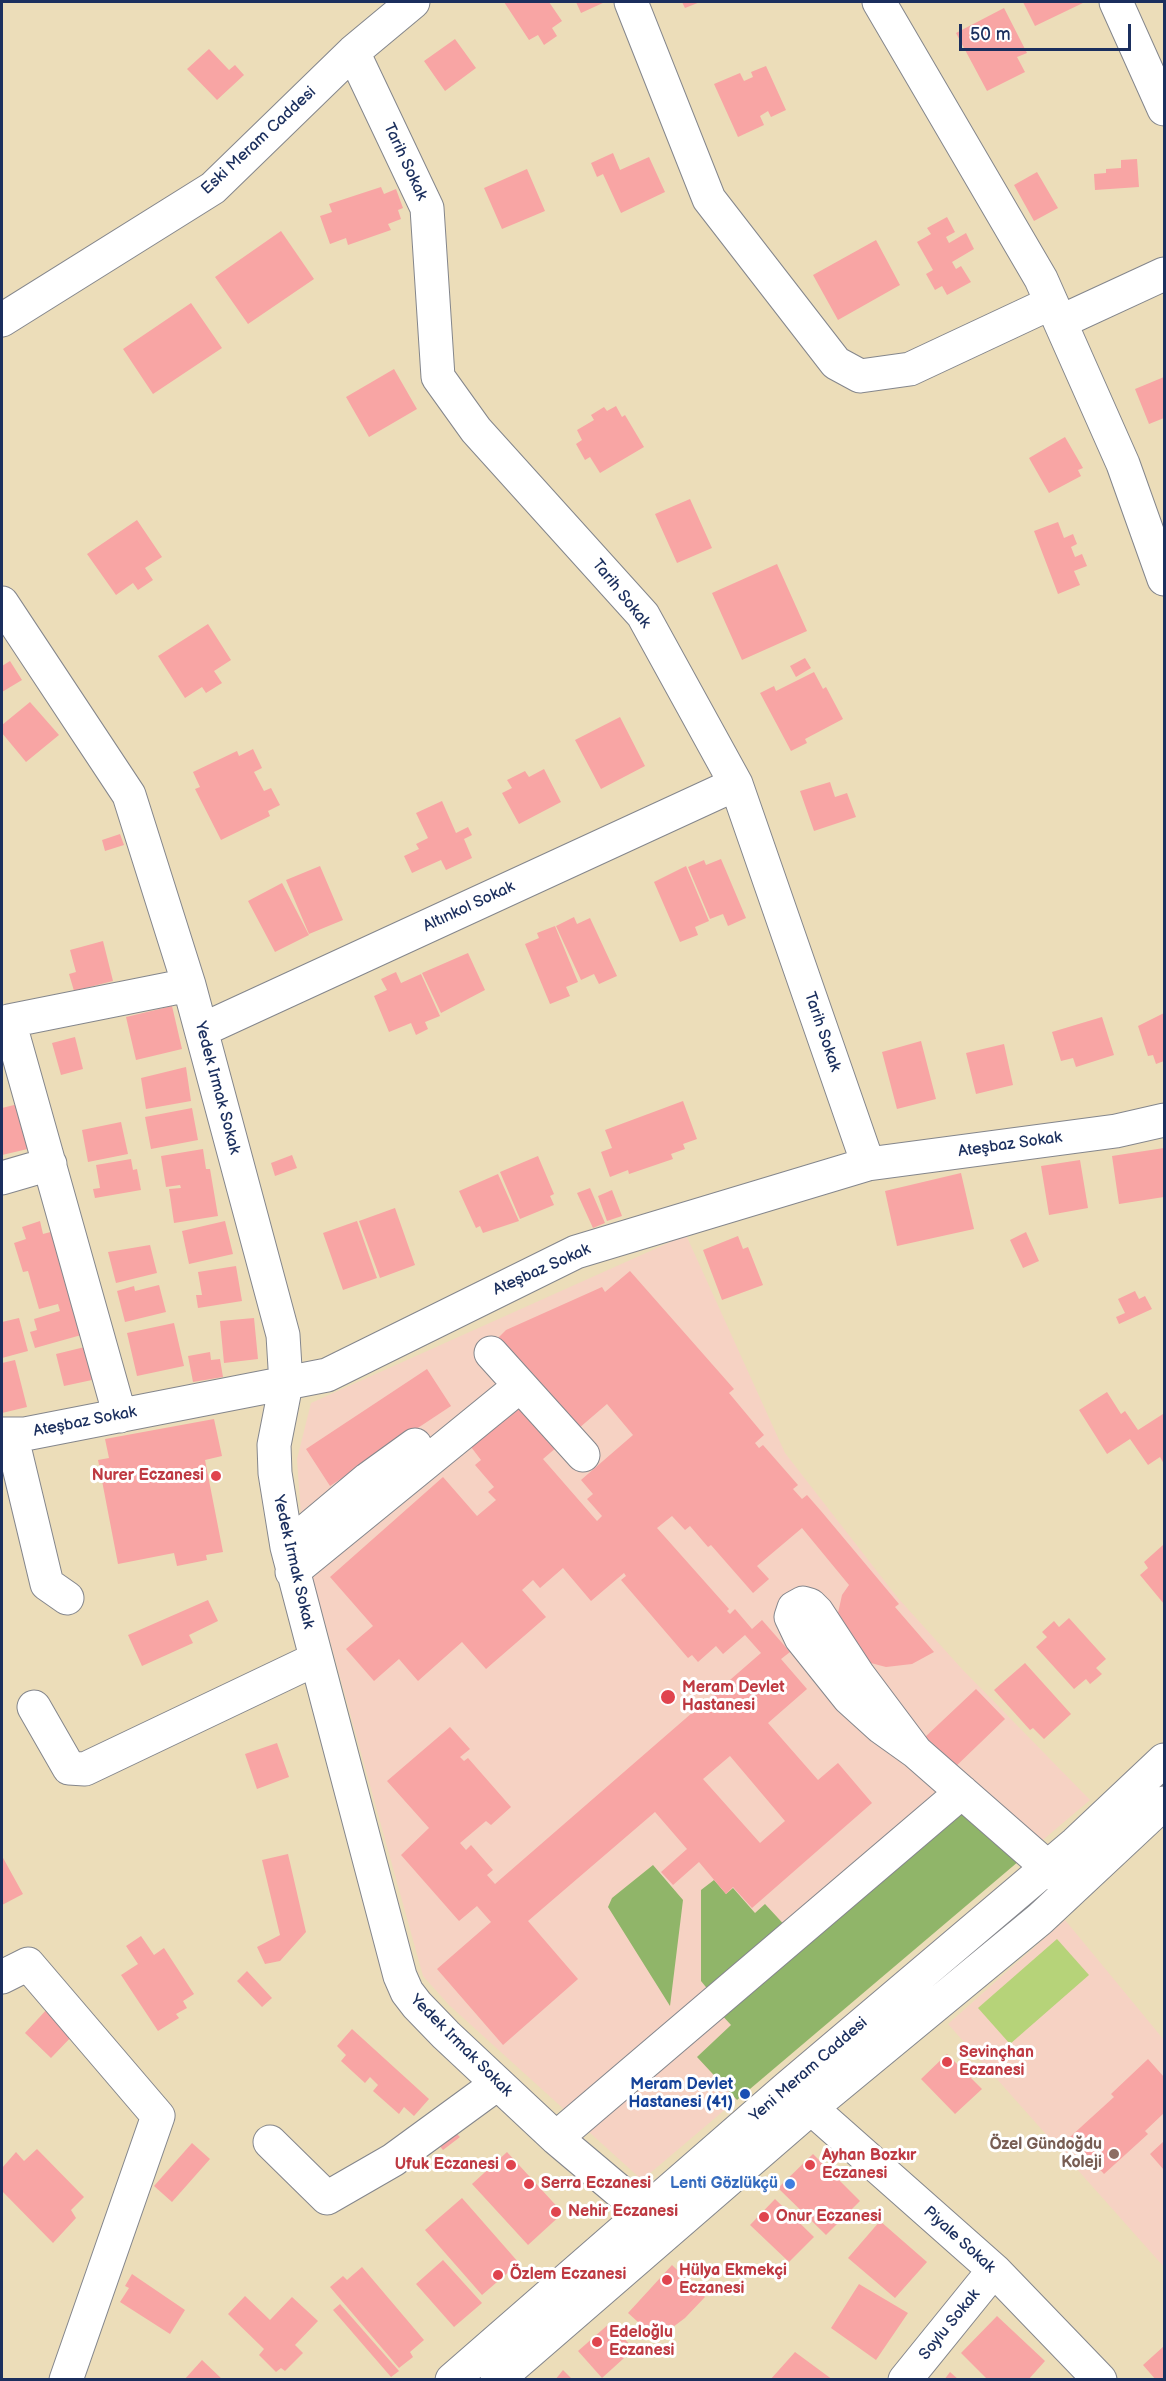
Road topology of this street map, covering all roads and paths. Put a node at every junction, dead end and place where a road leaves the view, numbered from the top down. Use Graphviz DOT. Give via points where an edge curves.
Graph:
graph roads {
  1 [pos="413,2"];
  2 [pos="631,2"];
  3 [pos="879,2"];
  4 [pos="1116,2"];
  5 [pos="352,52"];
  6 [pos="1164,109"];
  7 [pos="1164,274"];
  8 [pos="1056,312"];
  9 [pos="2,320"];
  10 [pos="1164,579"];
  11 [pos="2,603"];
  12 [pos="736,784"];
  13 [pos="189,985"];
  14 [pos="202,1030"];
  15 [pos="1164,1120"];
  16 [pos="50,1164"];
  17 [pos="868,1164"];
  18 [pos="2,1178"];
  19 [pos="286,1384"];
  20 [pos="120,1416"];
  21 [pos="6,1434"];
  22 [pos="583,1455"];
  23 [pos="289,1559"];
  24 [pos="67,1598"];
  25 [pos="316,1659"];
  26 [pos="34,1707"];
  27 [pos="916,1752"];
  28 [pos="1164,1760"];
  29 [pos="962,1792"];
  30 [pos="1164,1803"];
  31 [pos="1046,1866"];
  32 [pos="1073,1890"];
  33 [pos="2,1977"];
  34 [pos="497,2084"];
  35 [pos="811,2108"];
  36 [pos="556,2138"];
  37 [pos="270,2142"];
  38 [pos="645,2213"];
  39 [pos="994,2270"];
  40 [pos="66,2379"];
  41 [pos="452,2379"];
  42 [pos="497,2379"];
  43 [pos="905,2379"];
  44 [pos="1100,2379"];
  1 -- 5 [label="street, Eski Meram Caddesi"];
  2 -- 8 [label="street" via="710,199 836,363 860,376 910,369"];
  3 -- 8 [label="street" via="1041,279"];
  4 -- 6 [label="street"];
  5 -- 9 [label="street, Eski Meram Caddesi" via="213,189"];
  5 -- 12 [label="street, Tarih Sokak" via="427,208 438,377 476,430 643,615"];
  7 -- 8 [label="street"];
  8 -- 10 [label="street" via="1123,464"];
  11 -- 13 [label="street, Yedek Irmak Sokak" via="129,795"];
  12 -- 14 [label="street, Altınkol Sokak"];
  12 -- 17 [label="street, Tarih Sokak"];
  13 -- 14 [label="street, Yedek Irmak Sokak"];
  13 -- 16 [label="street" via="9,1021"];
  14 -- 19 [label="street, Yedek Irmak Sokak" via="283,1335"];
  15 -- 17 [label="street, Ateşbaz Sokak" via="1116,1131"];
  16 -- 18 [label="street"];
  16 -- 20 [label="street"];
  17 -- 19 [label="street, Ateşbaz Sokak" via="576,1252 327,1375"];
  19 -- 20 [label="street, Ateşbaz Sokak"];
  19 -- 23 [label="street, Yedek Irmak Sokak" via="274,1454"];
  20 -- 21 [label="street, Ateşbaz Sokak"];
  21 -- 24 [label="street" via="47,1584"];
  22 -- 23 [label="street" via="507,1372 405,1465"];
  23 -- 25 [label="street, Yedek Irmak Sokak"];
  25 -- 26 [label="street" via="85,1769 69,1768"];
  25 -- 34 [label="street, Yedek Irmak Sokak" via="406,1992"];
  27 -- 29 [label="street"];
  28 -- 31 [label="street, Yeni Meram Caddesi"];
  29 -- 31 [label="street"];
  29 -- 36 [label="street"];
  30 -- 32 [label="street, Yeni Meram Caddesi"];
  31 -- 32 [label="street"];
  31 -- 38 [label="street, Yeni Meram Caddesi"];
  32 -- 35 [label="street, Yeni Meram Caddesi"];
  33 -- 40 [label="street" via="28,1964 158,2116"];
  34 -- 36 [label="street, Yedek Irmak Sokak"];
  34 -- 37 [label="street" via="393,2160 327,2198"];
  35 -- 39 [label="street, Piyale Sokak"];
  35 -- 42 [label="street, Yeni Meram Caddesi"];
  36 -- 38 [label="street, Yedek Irmak Sokak"];
  38 -- 41 [label="street, Yeni Meram Caddesi"];
  39 -- 43 [label="street, Soylu Sokak"];
  39 -- 44 [label="street, Piyale Sokak"];
}
